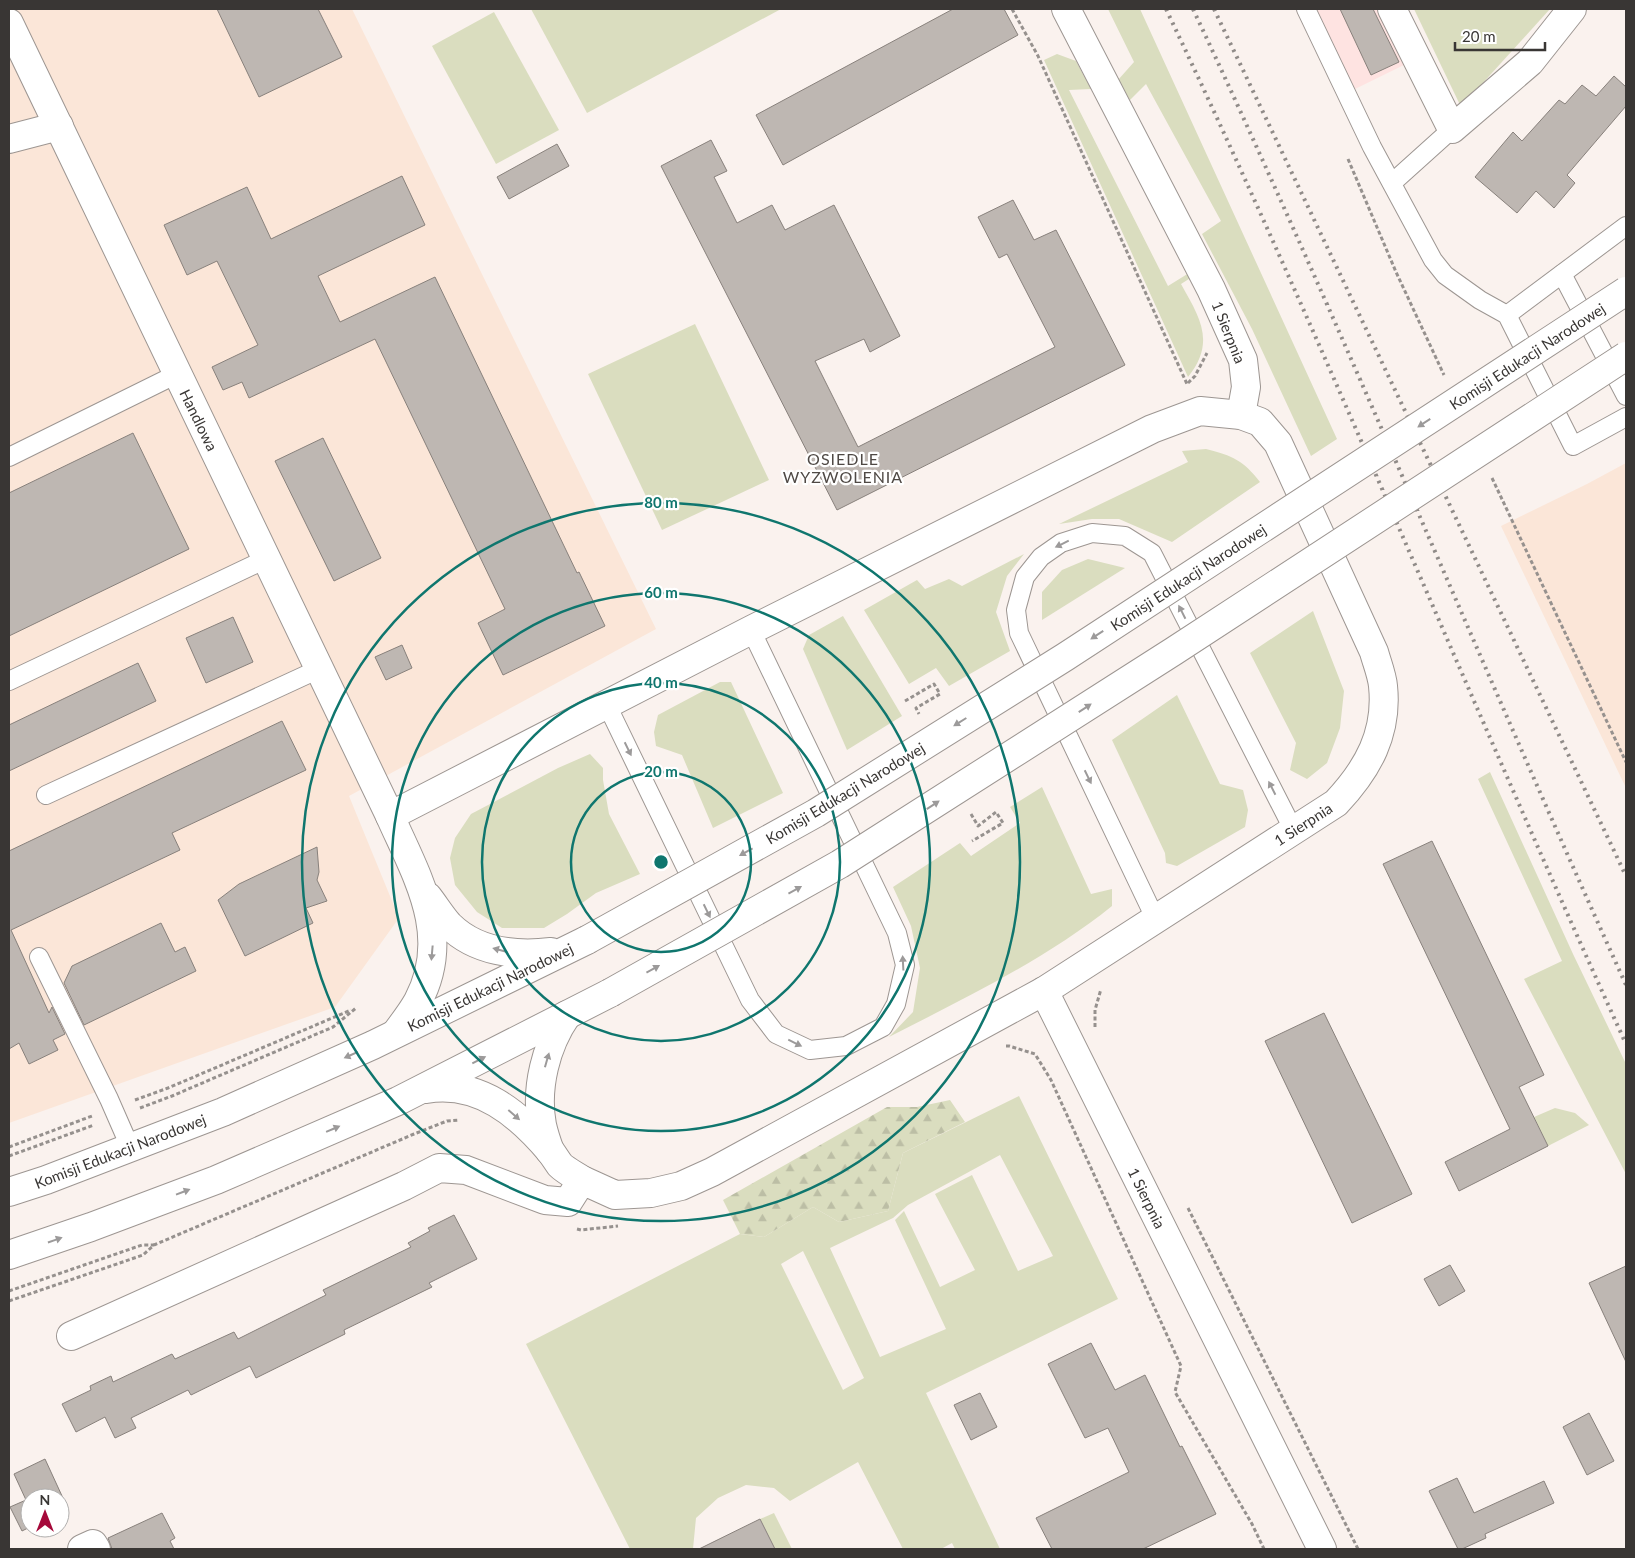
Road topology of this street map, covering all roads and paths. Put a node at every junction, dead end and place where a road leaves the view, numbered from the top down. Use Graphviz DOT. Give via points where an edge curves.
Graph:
graph roads {
  1 [pos="1012,9"];
  2 [pos="1066,9"];
  3 [pos="1306,9"];
  4 [pos="1392,9"];
  5 [pos="1572,9"];
  6 [pos="9,23"];
  7 [pos="59,126"];
  8 [pos="1452,129"];
  9 [pos="9,139"];
  10 [pos="1346,154"];
  11 [pos="1392,183"];
  12 [pos="1626,226"];
  13 [pos="1562,274"];
  14 [pos="1626,291"];
  15 [pos="1507,315"];
  16 [pos="1208,346"];
  17 [pos="1626,356"];
  18 [pos="177,374"];
  19 [pos="1446,380"];
  20 [pos="1626,396"];
  21 [pos="1241,415"];
  22 [pos="1626,417"];
  23 [pos="9,457"];
  24 [pos="1488,470"];
  25 [pos="266,559"];
  26 [pos="751,630"];
  27 [pos="319,669"];
  28 [pos="9,681"];
  29 [pos="905,701"];
  30 [pos="607,705"];
  31 [pos="922,718"];
  32 [pos="1626,762"];
  33 [pos="46,795"];
  34 [pos="969,810"];
  35 [pos="390,816"];
  36 [pos="1294,831"];
  37 [pos="972,840"];
  38 [pos="422,888"];
  39 [pos="1155,918"];
  40 [pos="576,945"];
  41 [pos="39,957"];
  42 [pos="1102,987"];
  43 [pos="1044,991"];
  44 [pos="567,1014"];
  45 [pos="1096,1031"];
  46 [pos="395,1034"];
  47 [pos="1002,1047"];
  48 [pos="420,1090"];
  49 [pos="115,1112"];
  50 [pos="414,1134"];
  51 [pos="9,1146"];
  52 [pos="130,1147"];
  53 [pos="550,1151"];
  54 [pos="9,1156"];
  55 [pos="582,1180"];
  56 [pos="9,1192"];
  57 [pos="545,1200"];
  58 [pos="1187,1207"];
  59 [pos="624,1226"];
  60 [pos="154,1245"];
  61 [pos="9,1255"];
  62 [pos="9,1291"];
  63 [pos="9,1301"];
  64 [pos="71,1336"];
  65 [pos="82,1549"];
  66 [pos="96,1549"];
  67 [pos="1263,1549"];
  68 [pos="1322,1549"];
  69 [pos="1358,1549"];
  1 -- 16 [label="path" via="1038,56 1186,385 1201,366"];
  2 -- 21 [label="street, 1 Sierpnia" via="1211,289 1243,360 1246,387"];
  3 -- 11 [label="lane"];
  4 -- 8 [label="street"];
  5 -- 8 [label="street" via="1530,62"];
  6 -- 7 [label="street, Handlowa"];
  7 -- 9 [label="street"];
  7 -- 18 [label="street, Handlowa"];
  8 -- 11 [label="lane"];
  10 -- 19 [label="path"];
  11 -- 15 [label="lane" via="1425,247 1445,275"];
  12 -- 13 [label="lane"];
  13 -- 15 [label="lane"];
  13 -- 20 [label="lane"];
  14 -- 40 [label="street, Komisji Edukacji Narodowej, one-way, bridge" via="1073,651 816,813"];
  15 -- 22 [label="lane" via="1573,446"];
  44 -- 17 [label="street, one-way, bridge" via="840,864"];
  18 -- 23 [label="lane"];
  18 -- 25 [label="street, Handlowa"];
  21 -- 26 [label="street" via="1200,411 1152,429"];
  21 -- 36 [label="street, 1 Sierpnia" via="1260,422 1278,443 1374,652 1383,684 1384,713 1377,744 1365,768 1336,803"];
  24 -- 32 [label="path"];
  25 -- 27 [label="street, Handlowa"];
  25 -- 28 [label="lane"];
  26 -- 30 [label="street"];
  30 -- 26 [label="lane, one-way" via="750,1000 776,1034 784,1038 810,1050 846,1046 882,1026 896,1004 905,965 897,933"];
  27 -- 33 [label="lane"];
  27 -- 35 [label="street, Handlowa"];
  29 -- 31 [label="path" via="934,684 940,694 916,708"];
  30 -- 35 [label="street"];
  34 -- 37 [label="path" via="978,826 996,812 1003,823"];
  35 -- 38 [label="street, Handlowa"];
  36 -- 39 [label="street, 1 Sierpnia"];
  36 -- 39 [label="lane, one-way" via="1152,553 1126,536 1092,533 1061,543 1041,557 1025,577 1016,610 1019,633"];
  40 -- 38 [label="street, one-way" via="521,954 478,944 450,926"];
  38 -- 46 [label="street, one-way" via="432,925 433,954 418,1001"];
  39 -- 43 [label="street, 1 Sierpnia"];
  40 -- 46 [label="street, Komisji Edukacji Narodowej"];
  41 -- 49 [label="lane"];
  42 -- 45 [label="path" via="1095,1010"];
  43 -- 55 [label="street" via="681,1186 651,1193 616,1195"];
  43 -- 68 [label="street, 1 Sierpnia"];
  48 -- 44 [label="street, one-way"];
  53 -- 44 [label="street, one-way" via="542,1125 542,1081 549,1050"];
  46 -- 52 [label="street, Komisji Edukacji Narodowej, one-way" via="223,1112"];
  47 -- 67 [label="path" via="1035,1054 1052,1080 1181,1366 1175,1392 1252,1524"];
  48 -- 53 [label="street, one-way" via="449,1087 476,1092 504,1107"];
  61 -- 48 [label="street, one-way" via="91,1228 216,1180"];
  49 -- 49 [label="path" via="172,1096 334,1026 356,1008"];
  49 -- 51 [label="path"];
  49 -- 52 [label="lane"];
  49 -- 54 [label="path"];
  50 -- 60 [label="path"];
  52 -- 56 [label="street, Komisji Edukacji Narodowej"];
  53 -- 55 [label="street" via="561,1166"];
  55 -- 57 [label="street" via="568,1202"];
  57 -- 59 [label="path" via="565,1226 581,1230"];
  57 -- 64 [label="street" via="466,1170 439,1168"];
  58 -- 69 [label="path"];
  60 -- 62 [label="path" via="142,1245"];
  60 -- 63 [label="path" via="143,1255"];
  65 -- 66 [label="street" via="93,1544"];
}
